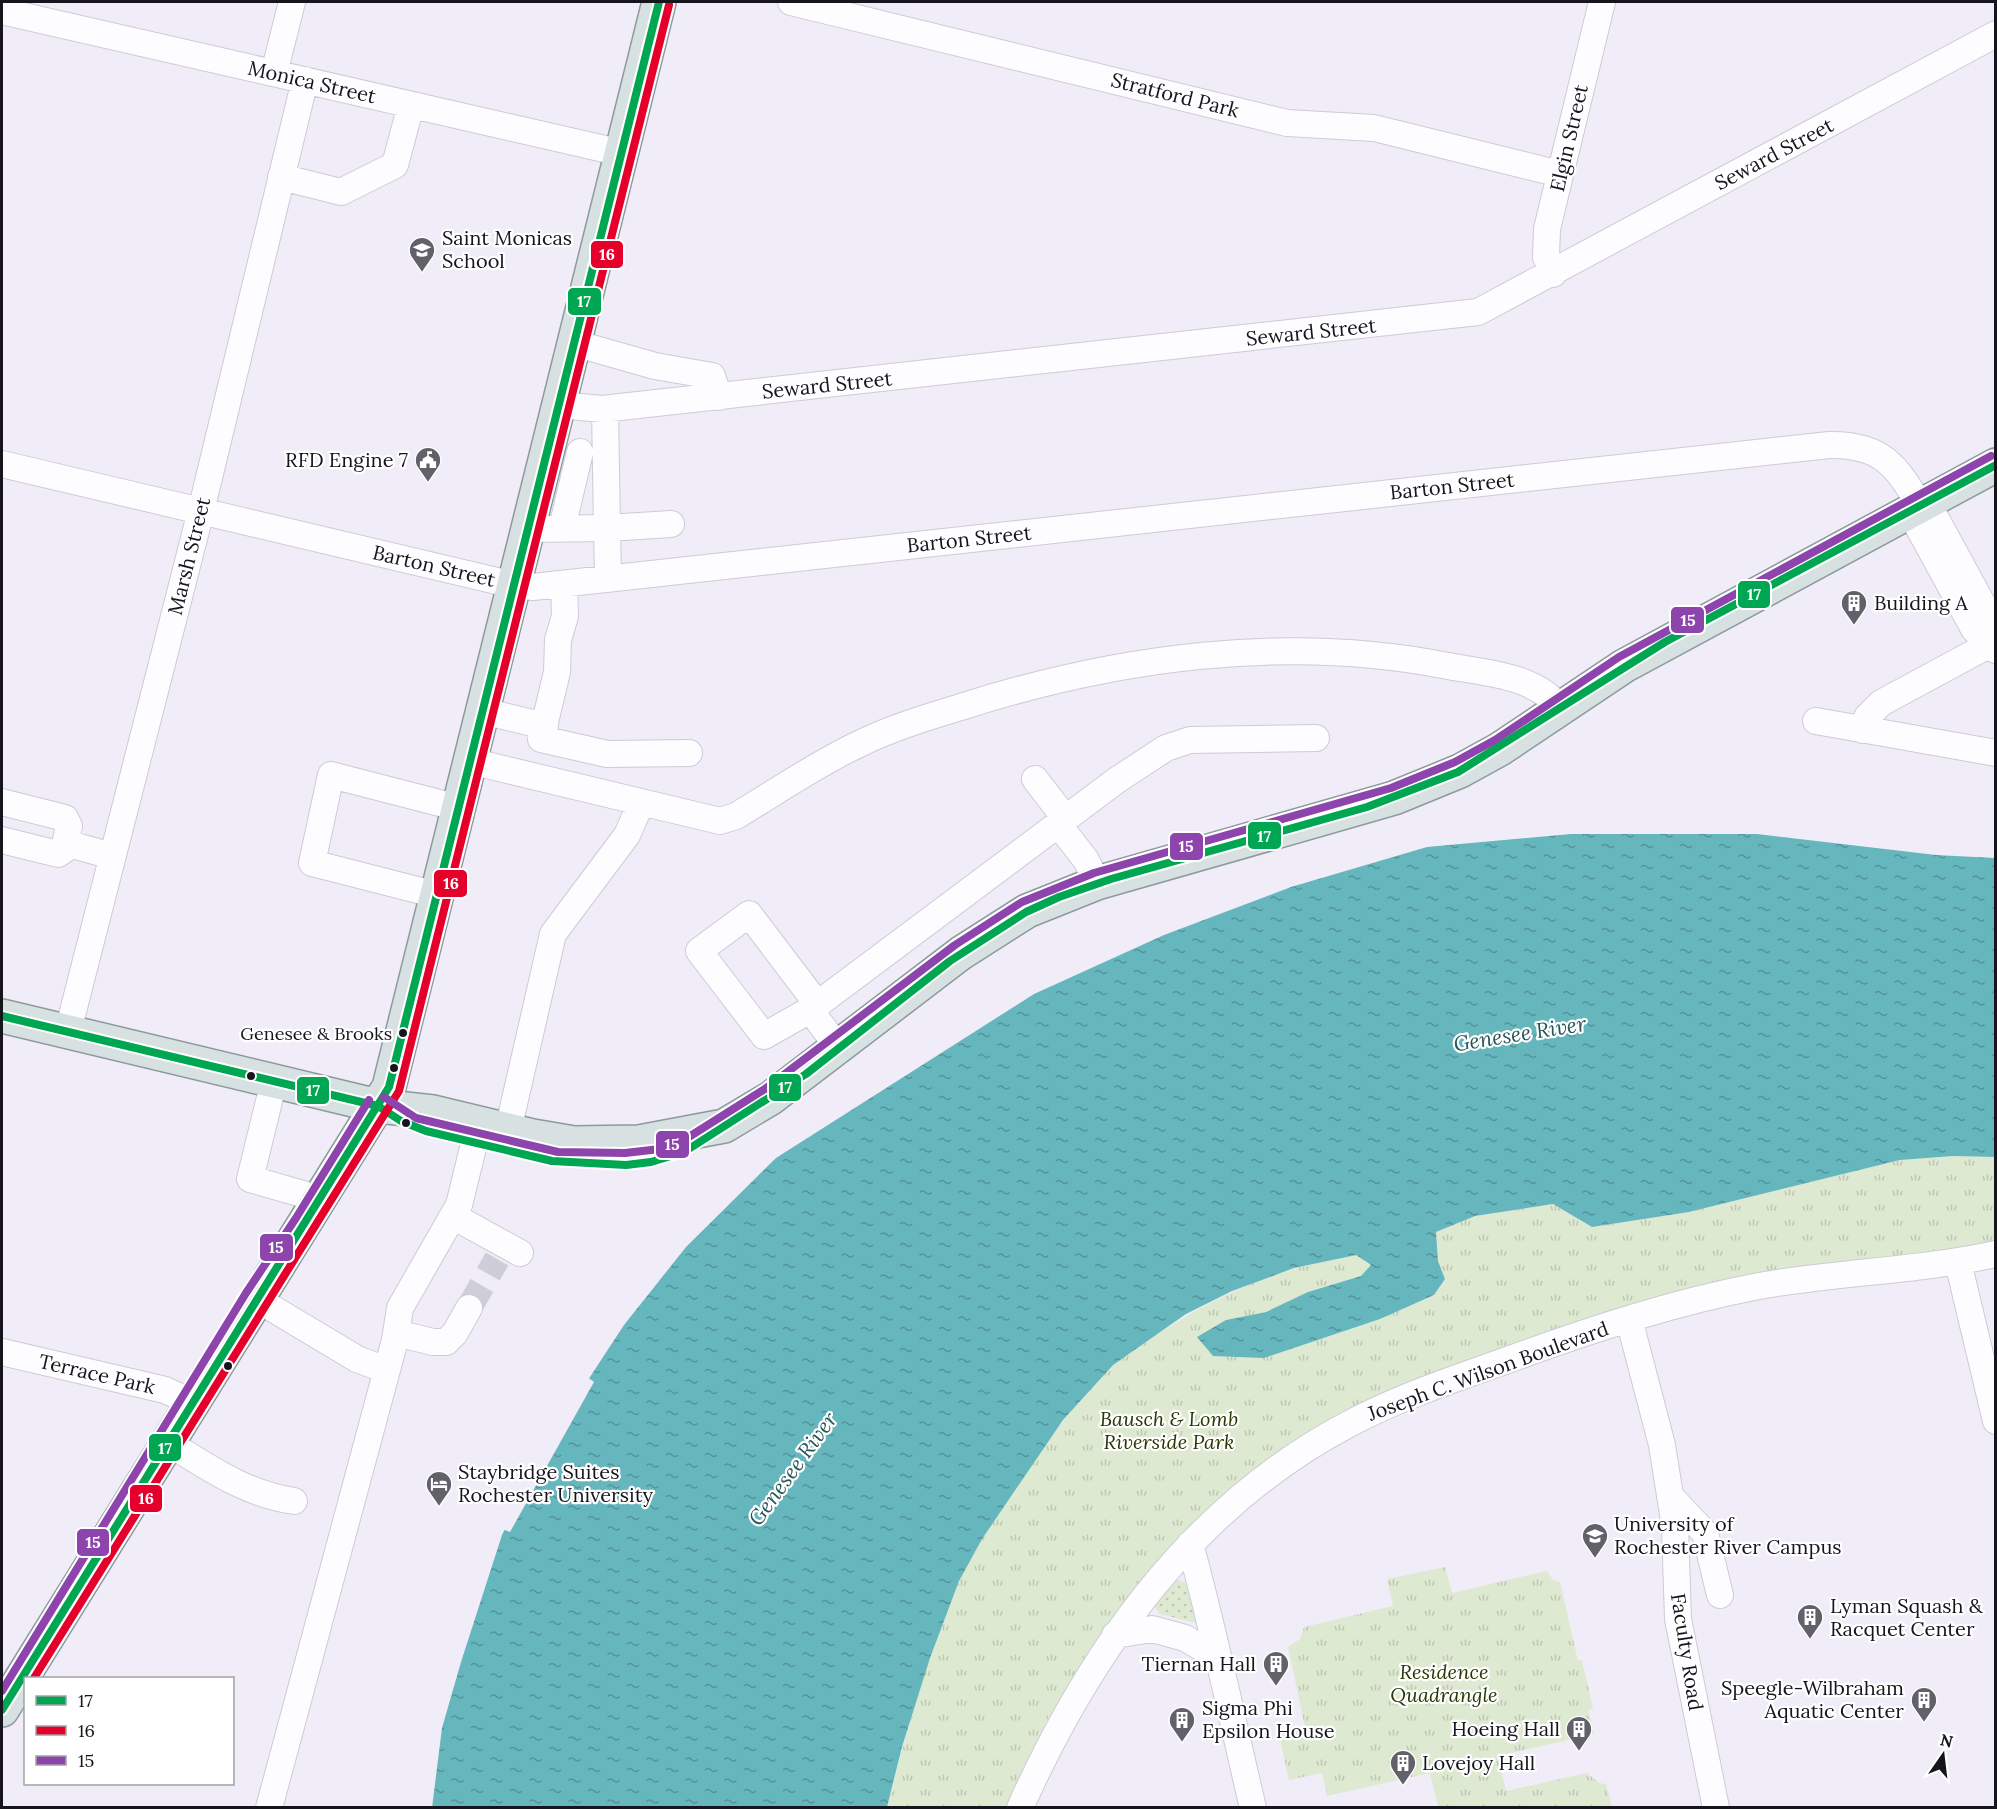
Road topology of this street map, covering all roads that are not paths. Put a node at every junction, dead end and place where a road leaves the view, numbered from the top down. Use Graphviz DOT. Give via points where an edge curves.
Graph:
graph roads {
  1 [pos="292,2"];
  2 [pos="659,2"];
  3 [pos="791,2"];
  4 [pos="1602,2"];
  5 [pos="2,11"];
  6 [pos="1995,34"];
  7 [pos="274,74"];
  8 [pos="305,80"];
  9 [pos="411,105"];
  10 [pos="622,153"];
  11 [pos="1560,174"];
  12 [pos="281,177"];
  13 [pos="1553,274"];
  14 [pos="574,343"];
  15 [pos="656,366"];
  16 [pos="719,397"];
  17 [pos="660,403"];
  18 [pos="559,405"];
  19 [pos="605,409"];
  20 [pos="548,449"];
  21 [pos="580,452"];
  22 [pos="606,454"];
  23 [pos="2,464"];
  24 [pos="1995,465"];
  25 [pos="1919,507"];
  26 [pos="201,511"];
  27 [pos="670,524"];
  28 [pos="562,528"];
  29 [pos="607,528"];
  30 [pos="528,529"];
  31 [pos="608,579"];
  32 [pos="564,584"];
  33 [pos="514,585"];
  34 [pos="1994,641"];
  35 [pos="1560,708"];
  36 [pos="483,711"];
  37 [pos="1816,721"];
  38 [pos="544,726"];
  39 [pos="1863,730"];
  40 [pos="1316,738"];
  41 [pos="689,753"];
  42 [pos="1995,753"];
  43 [pos="470,761"];
  44 [pos="1035,779"];
  45 [pos="2,802"];
  46 [pos="641,803"];
  47 [pos="459,808"];
  48 [pos="1062,821"];
  49 [pos="2,840"];
  50 [pos="65,843"];
  51 [pos="112,856"];
  52 [pos="1097,883"];
  53 [pos="437,895"];
  54 [pos="814,1007"];
  55 [pos="2,1016"];
  56 [pos="68,1031"];
  57 [pos="838,1047"];
  58 [pos="274,1081"];
  59 [pos="378,1106"];
  60 [pos="724,1126"];
  61 [pos="508,1130"];
  62 [pos="474,1144"];
  63 [pos="320,1199"];
  64 [pos="453,1216"];
  65 [pos="507,1252"];
  66 [pos="1995,1254"];
  67 [pos="1958,1262"];
  68 [pos="1995,1264"];
  69 [pos="255,1298"];
  70 [pos="469,1308"];
  71 [pos="1629,1319"];
  72 [pos="396,1333"];
  73 [pos="2,1352"];
  74 [pos="386,1370"];
  75 [pos="191,1402"];
  76 [pos="1995,1421"];
  77 [pos="167,1442"];
  78 [pos="1671,1497"];
  79 [pos="294,1501"];
  80 [pos="1190,1544"];
  81 [pos="1720,1595"];
  82 [pos="1115,1635"];
  83 [pos="1216,1656"];
  84 [pos="3,1702"];
  85 [pos="269,1808"];
  86 [pos="1020,1808"];
  87 [pos="1252,1808"];
  88 [pos="1716,1808"];
  1 -- 7 [label="street"];
  2 -- 10 [label="main road"];
  3 -- 11 [label="street, Stratford Park" via="1287,123 1374,128"];
  4 -- 11 [label="street, Elgin Street"];
  5 -- 7 [label="street, Monica Street"];
  6 -- 13 [label="street, Seward Street"];
  7 -- 8 [label="street, Monica Street"];
  8 -- 9 [label="street, Monica Street"];
  8 -- 12 [label="street, Marsh Street"];
  9 -- 10 [label="street, Monica Street"];
  9 -- 12 [label="street" via="395,165 341,192"];
  10 -- 14 [label="main road"];
  11 -- 13 [label="street, Elgin Street" via="1545,246"];
  12 -- 26 [label="street, Marsh Street"];
  13 -- 16 [label="street, Seward Street" via="1487,310 1468,314"];
  14 -- 15 [label="street"];
  14 -- 18 [label="main road"];
  15 -- 16 [label="street" via="712,376"];
  15 -- 17 [label="street"];
  16 -- 17 [label="street, Seward Street"];
  17 -- 19 [label="street, Seward Street"];
  18 -- 19 [label="street, Seward Street"];
  18 -- 20 [label="main road"];
  19 -- 22 [label="street"];
  20 -- 21 [label="street"];
  20 -- 30 [label="main road"];
  21 -- 22 [label="street"];
  21 -- 28 [label="street"];
  22 -- 29 [label="street"];
  23 -- 26 [label="street, Barton Street"];
  24 -- 25 [label="main road"];
  25 -- 31 [label="street, Barton Street" via="1901,474 1884,458 1865,448 1829,445"];
  25 -- 34 [label="street, Barton Street"];
  25 -- 35 [label="main road" via="1624,666"];
  26 -- 33 [label="street, Barton Street"];
  26 -- 51 [label="street, Marsh Street"];
  27 -- 29 [label="street"];
  28 -- 29 [label="street"];
  28 -- 30 [label="street"];
  29 -- 31 [label="street"];
  30 -- 33 [label="main road"];
  31 -- 32 [label="street, Barton Street"];
  32 -- 33 [label="street, Barton Street"];
  32 -- 38 [label="street" via="566,616 558,640 556,672"];
  33 -- 36 [label="main road"];
  34 -- 39 [label="street" via="1881,703 1867,717"];
  35 -- 46 [label="street" via="1541,691 1519,681 1385,656 1290,651 1179,659 1057,680 932,716 858,744 728,819 710,820"];
  35 -- 52 [label="main road" via="1480,760 1415,790"];
  36 -- 38 [label="street"];
  36 -- 43 [label="main road"];
  37 -- 39 [label="street"];
  38 -- 41 [label="street" via="541,739 599,753"];
  39 -- 42 [label="street"];
  40 -- 48 [label="street" via="1200,739 1174,744"];
  43 -- 46 [label="street"];
  43 -- 47 [label="main road"];
  44 -- 48 [label="street"];
  45 -- 50 [label="street" via="65,818 69,826"];
  46 -- 61 [label="street" via="632,827 553,934"];
  47 -- 53 [label="main road"];
  47 -- 53 [label="street" via="331,775 312,864"];
  48 -- 52 [label="street"];
  48 -- 54 [label="street"];
  49 -- 50 [label="street" via="58,854"];
  50 -- 51 [label="street"];
  51 -- 56 [label="street, Marsh Street"];
  52 -- 57 [label="main road" via="1043,903 994,931"];
  53 -- 59 [label="main road" via="391,1079"];
  54 -- 54 [label="street" via="764,1036 699,951 749,914"];
  54 -- 57 [label="street"];
  55 -- 56 [label="main road"];
  56 -- 58 [label="main road"];
  57 -- 60 [label="main road" via="771,1098"];
  58 -- 59 [label="main road"];
  58 -- 63 [label="street" via="250,1179"];
  59 -- 61 [label="main road" via="433,1112"];
  59 -- 62 [label="main road" via="412,1128"];
  59 -- 63 [label="main road"];
  60 -- 61 [label="main road" via="614,1144 574,1143"];
  60 -- 62 [label="main road" via="689,1150 626,1164 557,1162"];
  62 -- 64 [label="street" via="463,1194"];
  63 -- 69 [label="main road"];
  64 -- 65 [label="street"];
  64 -- 72 [label="street" via="400,1308"];
  66 -- 67 [label="street, Joseph C. Wilson Boulevard"];
  67 -- 68 [label="street, Joseph C. Wilson Boulevard"];
  67 -- 71 [label="street, Joseph C. Wilson Boulevard" via="1797,1279"];
  67 -- 76 [label="street"];
  69 -- 74 [label="street" via="357,1359"];
  69 -- 75 [label="main road"];
  70 -- 72 [label="street" via="446,1342"];
  71 -- 78 [label="street, Faculty Road" via="1662,1444"];
  71 -- 80 [label="street, Joseph C. Wilson Boulevard" via="1462,1376 1346,1425 1264,1479"];
  72 -- 74 [label="street"];
  73 -- 75 [label="street, Terrace Park" via="165,1390"];
  74 -- 85 [label="street"];
  75 -- 77 [label="main road"];
  77 -- 79 [label="street" via="225,1479 274,1498"];
  77 -- 84 [label="main road"];
  78 -- 81 [label="street" via="1705,1533"];
  78 -- 88 [label="street, Faculty Road" via="1678,1619"];
  80 -- 82 [label="street, Joseph C. Wilson Boulevard"];
  80 -- 83 [label="street"];
  82 -- 83 [label="street" via="1152,1629 1185,1638"];
  82 -- 86 [label="street, Joseph C. Wilson Boulevard" via="1047,1746"];
  83 -- 87 [label="street"];
}
